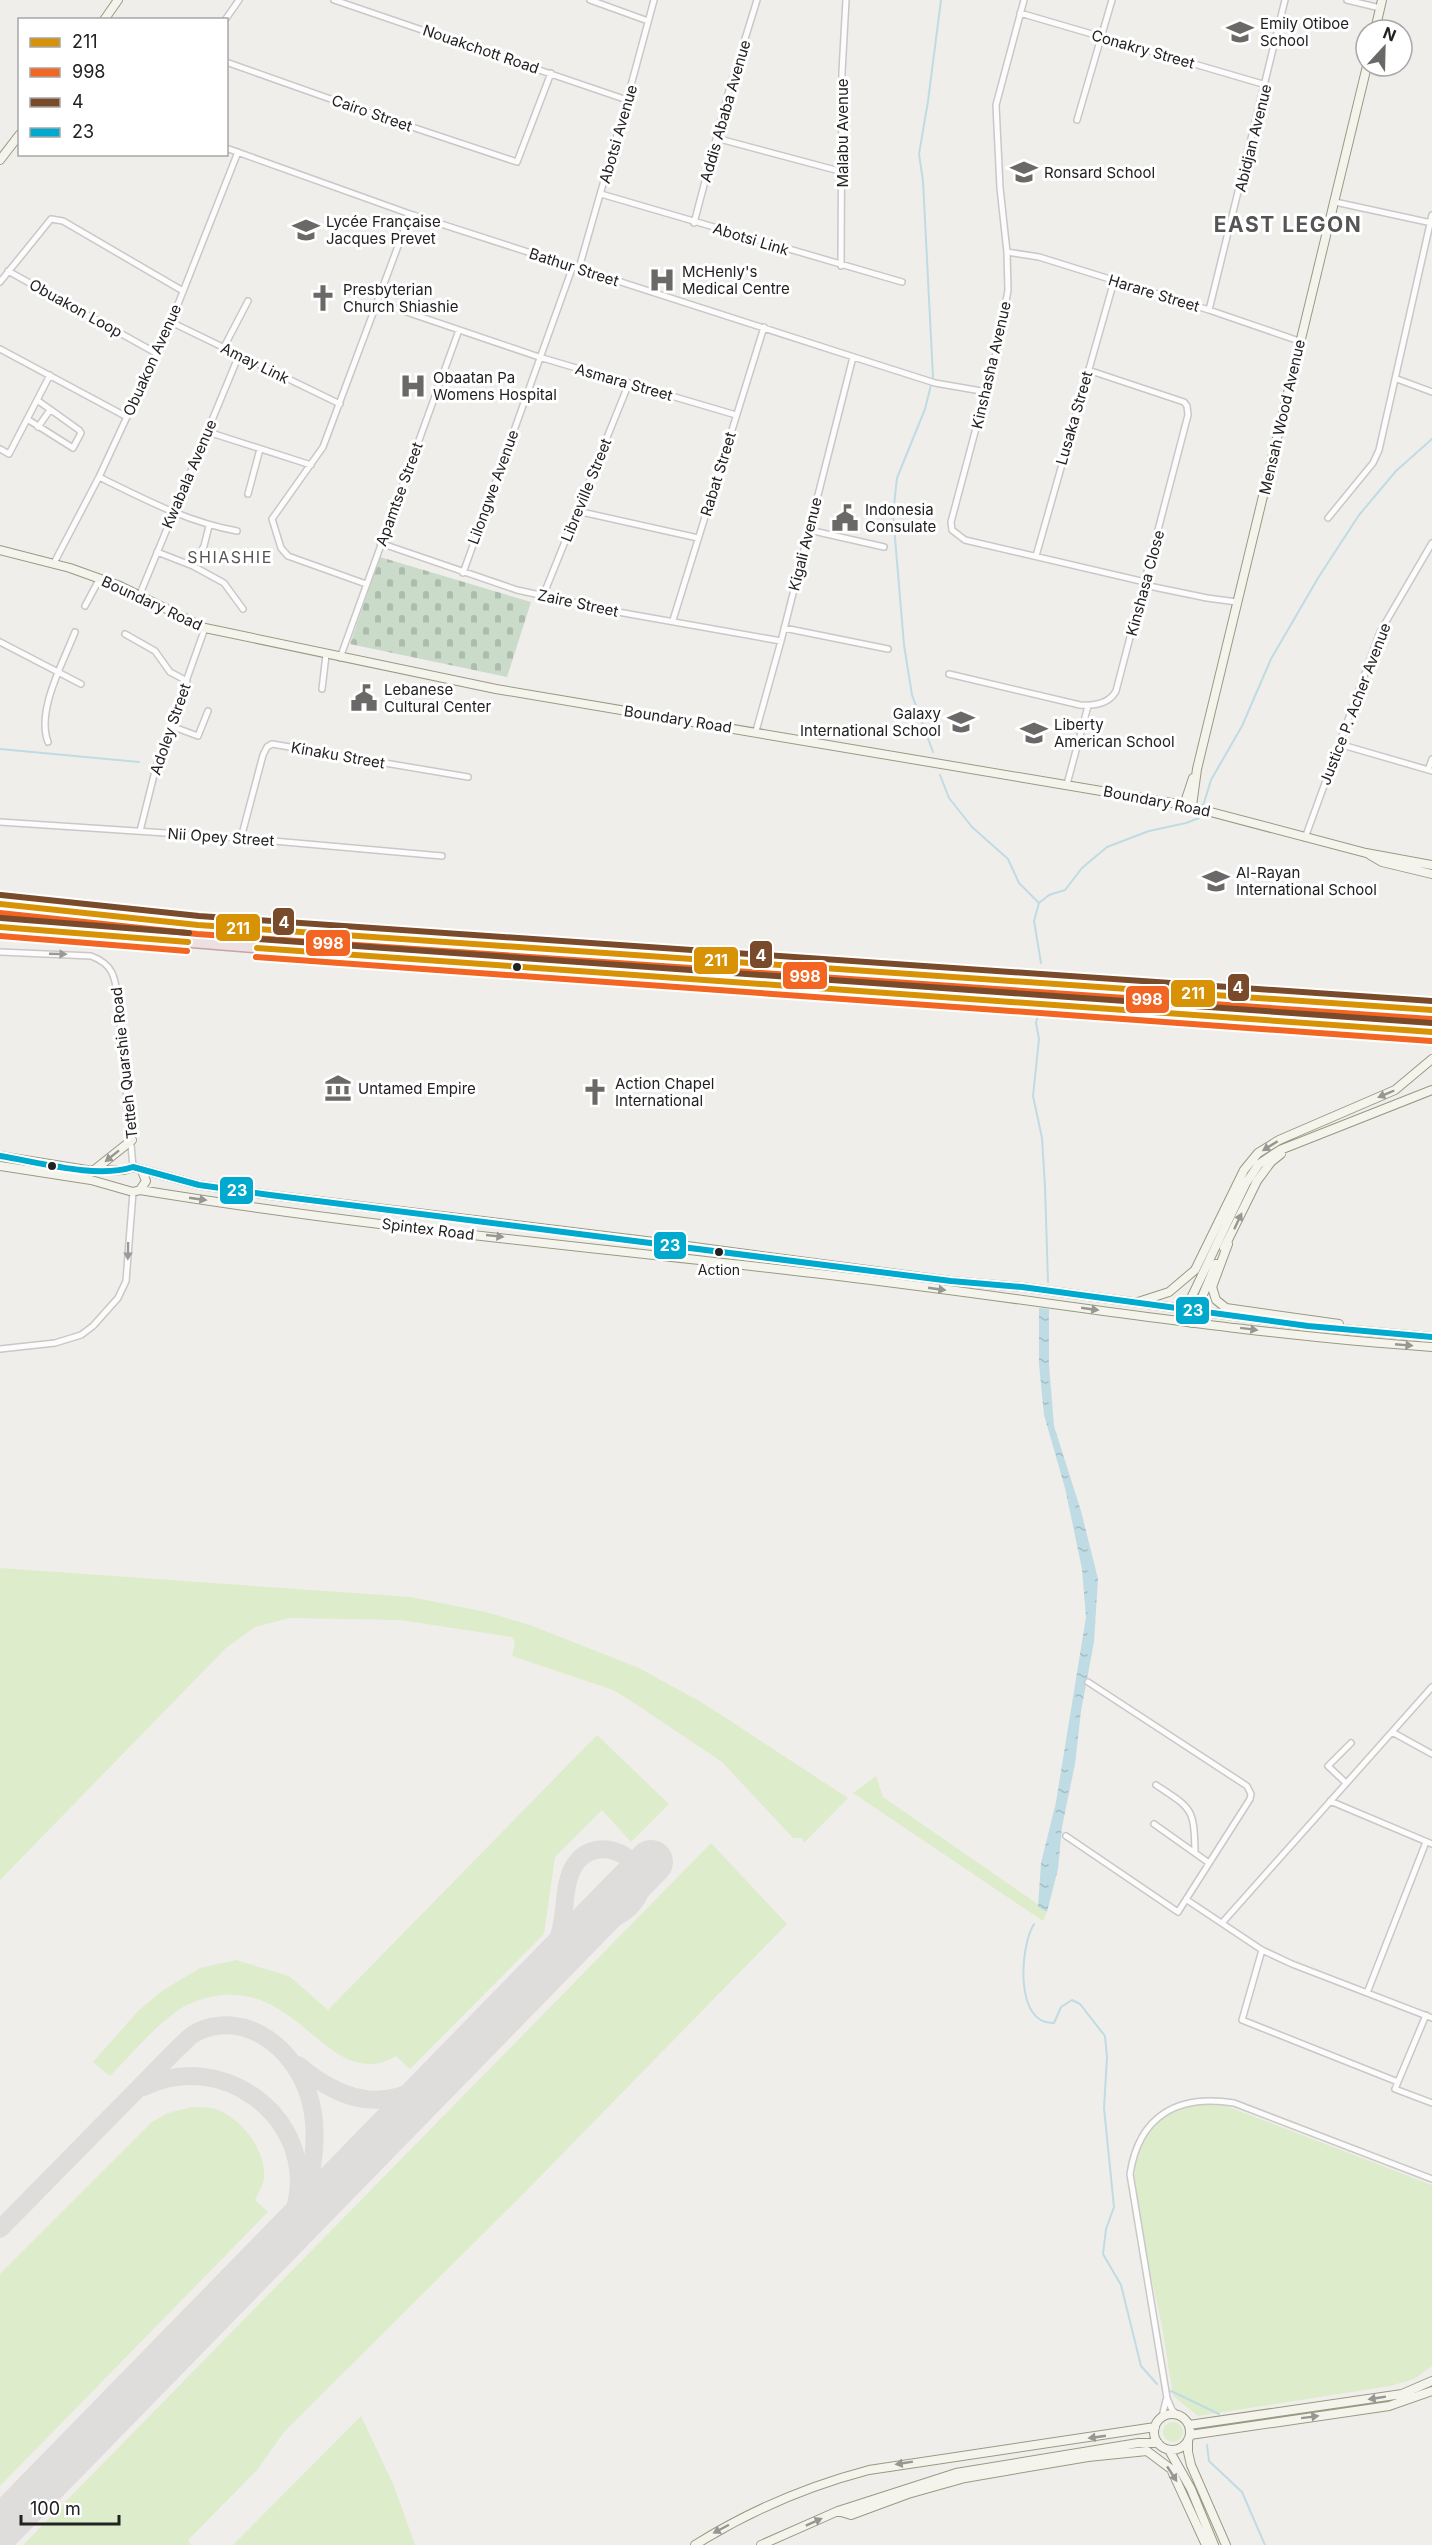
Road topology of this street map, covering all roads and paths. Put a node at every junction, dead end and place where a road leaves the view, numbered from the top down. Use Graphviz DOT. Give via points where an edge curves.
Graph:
graph roads {
  1 [pos="118,0"];
  2 [pos="239,0"];
  3 [pos="334,0"];
  4 [pos="590,0"];
  5 [pos="654,0"];
  6 [pos="757,0"];
  7 [pos="846,0"];
  8 [pos="1024,0"];
  9 [pos="1112,0"];
  10 [pos="1285,0"];
  11 [pos="1347,0"];
  12 [pos="1381,4"];
  13 [pos="1020,12"];
  14 [pos="105,18"];
  15 [pos="226,18"];
  16 [pos="648,21"];
  17 [pos="1101,37"];
  18 [pos="228,63"];
  19 [pos="551,73"];
  20 [pos="1364,78"];
  21 [pos="1266,85"];
  22 [pos="627,100"];
  23 [pos="1077,120"];
  24 [pos="18,137"];
  25 [pos="716,138"];
  26 [pos="228,149"];
  27 [pos="238,152"];
  28 [pos="0,160"];
  29 [pos="843,172"];
  30 [pos="601,194"];
  31 [pos="1335,202"];
  32 [pos="410,214"];
  33 [pos="1432,215"];
  34 [pos="694,223"];
  35 [pos="1431,223"];
  36 [pos="1007,252"];
  37 [pos="841,266"];
  38 [pos="576,267"];
  39 [pos="8,271"];
  40 [pos="0,282"];
  41 [pos="902,282"];
  42 [pos="1114,282"];
  43 [pos="183,291"];
  44 [pos="248,301"];
  45 [pos="377,302"];
  46 [pos="1209,310"];
  47 [pos="171,322"];
  48 [pos="764,327"];
  49 [pos="459,330"];
  50 [pos="1299,341"];
  51 [pos="224,347"];
  52 [pos="0,350"];
  53 [pos="156,353"];
  54 [pos="239,355"];
  55 [pos="540,357"];
  56 [pos="853,357"];
  57 [pos="1088,370"];
  58 [pos="50,375"];
  59 [pos="1397,380"];
  60 [pos="629,383"];
  61 [pos="987,392"];
  62 [pos="1432,392"];
  63 [pos="37,400"];
  64 [pos="340,404"];
  65 [pos="51,410"];
  66 [pos="736,415"];
  67 [pos="127,417"];
  68 [pos="27,419"];
  69 [pos="38,427"];
  70 [pos="208,432"];
  71 [pos="0,449"];
  72 [pos="260,449"];
  73 [pos="311,465"];
  74 [pos="99,477"];
  75 [pos="248,494"];
  76 [pos="577,511"];
  77 [pos="172,513"];
  78 [pos="1328,518"];
  79 [pos="209,526"];
  80 [pos="809,530"];
  81 [pos="237,531"];
  82 [pos="698,538"];
  83 [pos="380,543"];
  84 [pos="1432,543"];
  85 [pos="884,547"];
  86 [pos="0,550"];
  87 [pos="157,552"];
  88 [pos="1036,556"];
  89 [pos="54,563"];
  90 [pos="193,566"];
  91 [pos="463,573"];
  92 [pos="100,578"];
  93 [pos="1145,583"];
  94 [pos="366,584"];
  95 [pos="140,594"];
  96 [pos="543,596"];
  97 [pos="1237,602"];
  98 [pos="85,606"];
  99 [pos="243,609"];
  100 [pos="673,620"];
  101 [pos="205,628"];
  102 [pos="784,628"];
  103 [pos="75,632"];
  104 [pos="125,634"];
  105 [pos="782,641"];
  106 [pos="0,642"];
  107 [pos="888,650"];
  108 [pos="326,655"];
  109 [pos="340,658"];
  110 [pos="59,673"];
  111 [pos="949,674"];
  112 [pos="187,681"];
  113 [pos="81,684"];
  114 [pos="322,689"];
  115 [pos="1088,706"];
  116 [pos="208,711"];
  117 [pos="171,726"];
  118 [pos="756,731"];
  119 [pos="48,742"];
  120 [pos="1339,744"];
  121 [pos="1432,759"];
  122 [pos="1430,770"];
  123 [pos="468,777"];
  124 [pos="1067,784"];
  125 [pos="1191,792"];
  126 [pos="1167,801"];
  127 [pos="1188,806"];
  128 [pos="1201,809"];
  129 [pos="0,822"];
  130 [pos="140,831"];
  131 [pos="241,838"];
  132 [pos="1305,838"];
  133 [pos="1366,853"];
  134 [pos="442,856"];
  135 [pos="1432,866"];
  136 [pos="1432,874"];
  137 [pos="0,904"];
  138 [pos="0,927"];
  139 [pos="0,952"];
  140 [pos="1432,1010"];
  141 [pos="1432,1032"];
  142 [pos="1432,1059"];
  143 [pos="1432,1090"];
  144 [pos="1323,1122"];
  145 [pos="1340,1127"];
  146 [pos="132,1140"];
  147 [pos="1292,1146"];
  148 [pos="0,1156"];
  149 [pos="0,1166"];
  150 [pos="134,1167"];
  151 [pos="124,1170"];
  152 [pos="93,1171"];
  153 [pos="142,1171"];
  154 [pos="124,1189"];
  155 [pos="136,1191"];
  156 [pos="1227,1245"];
  157 [pos="1134,1303"];
  158 [pos="1185,1310"];
  159 [pos="1194,1311"];
  160 [pos="1181,1321"];
  161 [pos="1191,1323"];
  162 [pos="1366,1331"];
  163 [pos="1432,1337"];
  164 [pos="1432,1347"];
  165 [pos="0,1349"];
  166 [pos="1088,1682"];
  167 [pos="1432,1686"];
  168 [pos="1392,1732"];
  169 [pos="1351,1743"];
  170 [pos="1432,1754"];
  171 [pos="1346,1783"];
  172 [pos="1156,1785"];
  173 [pos="1330,1801"];
  174 [pos="1154,1824"];
  175 [pos="1066,1836"];
  176 [pos="1429,1843"];
  177 [pos="1195,1852"];
  178 [pos="1209,1863"];
  179 [pos="1187,1900"];
  180 [pos="1222,1923"];
  181 [pos="1262,1950"];
  182 [pos="1367,1993"];
  183 [pos="1429,2016"];
  184 [pos="1398,2082"];
  185 [pos="1432,2103"];
  186 [pos="1432,2180"];
  187 [pos="1432,2381"];
  188 [pos="1432,2391"];
  189 [pos="1167,2398"];
  190 [pos="1178,2415"];
  191 [pos="1162,2417"];
  192 [pos="1189,2426"];
  193 [pos="1155,2427"];
  194 [pos="1189,2438"];
  195 [pos="1158,2443"];
  196 [pos="1169,2450"];
  197 [pos="838,2511"];
  198 [pos="695,2545"];
  199 [pos="761,2545"];
  200 [pos="1206,2545"];
  201 [pos="1214,2545"];
  202 [pos="1226,2545"];
  1 -- 14 [label="main road"];
  2 -- 15 [label="street"];
  3 -- 19 [label="street, Nouakchott Road"];
  4 -- 16 [label="street"];
  5 -- 16 [label="street, Abotsi Avenue"];
  6 -- 25 [label="street, Addis Ababa Avenue"];
  7 -- 29 [label="street, Malabu Avenue"];
  8 -- 13 [label="street, Kinshasha Avenue"];
  9 -- 17 [label="street"];
  10 -- 21 [label="street, Abidjan Avenue"];
  11 -- 12 [label="street"];
  13 -- 17 [label="street, Conakry Street"];
  13 -- 36 [label="street, Kinshasha Avenue" via="996,105"];
  16 -- 22 [label="street, Abotsi Avenue"];
  17 -- 21 [label="street, Conakry Street"];
  17 -- 23 [label="street"];
  18 -- 19 [label="street, Cairo Street" via="517,162"];
  19 -- 22 [label="street, Nouakchott Road"];
  20 -- 31 [label="main road, Mensah Wood Avenue"];
  21 -- 46 [label="street, Abidjan Avenue"];
  22 -- 30 [label="street, Abotsi Avenue"];
  24 -- 28 [label="main road"];
  25 -- 29 [label="street"];
  25 -- 34 [label="street, Addis Ababa Avenue"];
  26 -- 27 [label="street, Bathur Street"];
  27 -- 32 [label="street, Bathur Street"];
  27 -- 43 [label="street, Obuakon Avenue"];
  29 -- 37 [label="street, Malabu Avenue"];
  30 -- 34 [label="street, Abotsi Link"];
  30 -- 38 [label="street, Abotsi Avenue"];
  31 -- 35 [label="street"];
  31 -- 50 [label="main road, Mensah Wood Avenue"];
  32 -- 38 [label="street, Bathur Street"];
  32 -- 45 [label="street"];
  33 -- 35 [label="street"];
  34 -- 37 [label="street, Abotsi Link"];
  35 -- 59 [label="street"];
  36 -- 42 [label="street, Harare Street" via="1039,257"];
  36 -- 61 [label="street, Kinshasha Avenue" via="1006,304"];
  37 -- 41 [label="street, Abotsi Link"];
  38 -- 48 [label="street, Bathur Street"];
  38 -- 55 [label="street, Lilongwe Avenue"];
  39 -- 40 [label="street"];
  39 -- 43 [label="street" via="51,219 56,219"];
  39 -- 53 [label="street, Obuakon Loop"];
  42 -- 46 [label="street, Harare Street"];
  42 -- 57 [label="street, Lusaka Street"];
  43 -- 47 [label="street, Obuakon Avenue"];
  44 -- 51 [label="street"];
  45 -- 49 [label="street, Asmara Street"];
  45 -- 64 [label="street"];
  46 -- 50 [label="street, Harare Street"];
  47 -- 51 [label="street, Amay Link"];
  47 -- 53 [label="street, Obuakon Avenue"];
  48 -- 56 [label="street, Bathur Street"];
  48 -- 66 [label="street, Rabat Street"];
  49 -- 55 [label="street, Asmara Street"];
  49 -- 83 [label="street, Apamtse Street"];
  50 -- 97 [label="main road, Mensah Wood Avenue"];
  51 -- 54 [label="street, Amay Link"];
  52 -- 58 [label="street"];
  53 -- 67 [label="street, Obuakon Avenue"];
  54 -- 64 [label="street, Amay Link"];
  54 -- 70 [label="street, Kwabala Avenue"];
  55 -- 60 [label="street, Asmara Street"];
  55 -- 91 [label="street, Lilongwe Avenue"];
  56 -- 61 [label="street, Bathur Street" via="935,383"];
  56 -- 80 [label="street, Kigali Avenue"];
  57 -- 88 [label="street, Lusaka Street"];
  57 -- 93 [label="street, Kinshasa Close" via="1187,406 1188,415"];
  58 -- 63 [label="street"];
  58 -- 67 [label="street"];
  59 -- 62 [label="street"];
  59 -- 78 [label="street" via="1373,464"];
  60 -- 66 [label="street, Asmara Street"];
  60 -- 76 [label="street, Libreville Street"];
  61 -- 88 [label="street, Kinshasha Avenue" via="952,530 965,540"];
  63 -- 65 [label="street"];
  63 -- 68 [label="street"];
  64 -- 73 [label="street" via="323,447"];
  65 -- 69 [label="street"];
  65 -- 69 [label="street" via="80,430 73,448"];
  66 -- 82 [label="street, Rabat Street"];
  67 -- 74 [label="street, Obuakon Avenue"];
  68 -- 69 [label="street"];
  68 -- 71 [label="street" via="9,454"];
  70 -- 72 [label="street"];
  70 -- 77 [label="street, Kwabala Avenue"];
  72 -- 73 [label="street"];
  72 -- 75 [label="street"];
  73 -- 94 [label="street" via="272,519 281,548 288,556"];
  74 -- 77 [label="street"];
  74 -- 89 [label="street, Obuakon Avenue"];
  76 -- 82 [label="street"];
  76 -- 96 [label="street, Libreville Street"];
  77 -- 79 [label="street"];
  77 -- 87 [label="street, Kwabala Avenue"];
  79 -- 81 [label="street"];
  79 -- 90 [label="street"];
  80 -- 85 [label="street"];
  80 -- 102 [label="street, Kigali Avenue"];
  82 -- 100 [label="street, Rabat Street"];
  83 -- 91 [label="street, Zaire Street"];
  83 -- 94 [label="street, Apamtse Street"];
  84 -- 120 [label="street, Justice P. Acher Avenue" via="1380,632"];
  86 -- 89 [label="main road, Boundary Road"];
  87 -- 90 [label="street"];
  87 -- 95 [label="street, Kwabala Avenue"];
  88 -- 93 [label="street, Kinshasha Avenue"];
  89 -- 92 [label="main road, Boundary Road"];
  90 -- 99 [label="street" via="224,583"];
  91 -- 96 [label="street, Zaire Street"];
  92 -- 95 [label="main road, Boundary Road"];
  92 -- 98 [label="street"];
  93 -- 97 [label="street, Kinshasha Avenue"];
  93 -- 115 [label="street, Kinshasa Close" via="1116,691 1108,701"];
  94 -- 109 [label="street, Apamtse Street"];
  95 -- 101 [label="main road, Boundary Road"];
  96 -- 100 [label="street, Zaire Street"];
  97 -- 125 [label="main road, Mensah Wood Avenue"];
  100 -- 105 [label="street, Zaire Street"];
  101 -- 108 [label="main road, Boundary Road"];
  101 -- 112 [label="street, Adoley Street"];
  102 -- 105 [label="street, Kigali Avenue"];
  102 -- 107 [label="street"];
  103 -- 110 [label="street"];
  104 -- 112 [label="street" via="155,651 170,672"];
  105 -- 118 [label="street, Kigali Avenue"];
  106 -- 110 [label="street"];
  108 -- 109 [label="main road, Boundary Road"];
  108 -- 114 [label="street"];
  109 -- 118 [label="main road, Boundary Road" via="540,697"];
  110 -- 113 [label="street"];
  110 -- 119 [label="street" via="44,714"];
  111 -- 115 [label="street"];
  112 -- 117 [label="street, Adoley Street"];
  115 -- 124 [label="street"];
  116 -- 117 [label="street" via="198,736"];
  117 -- 130 [label="street, Adoley Street"];
  118 -- 124 [label="main road, Boundary Road"];
  120 -- 122 [label="street"];
  120 -- 132 [label="street, Justice P. Acher Avenue"];
  121 -- 122 [label="street"];
  123 -- 131 [label="street, Kinaku Street" via="272,744 262,755"];
  124 -- 126 [label="main road, Boundary Road"];
  125 -- 126 [label="main road"];
  125 -- 127 [label="main road, Mensah Wood Avenue"];
  125 -- 128 [label="main road"];
  126 -- 127 [label="main road, Boundary Road"];
  127 -- 128 [label="main road, Boundary Road"];
  128 -- 132 [label="main road, Boundary Road"];
  129 -- 130 [label="street, Nii Opey Street"];
  130 -- 131 [label="street, Nii Opey Street"];
  131 -- 134 [label="street, Nii Opey Street"];
  132 -- 133 [label="main road, Boundary Road"];
  133 -- 135 [label="main road, Boundary Road"];
  133 -- 136 [label="main road, Boundary Road" via="1382,862"];
  137 -- 140 [label="highway" via="198,925"];
  138 -- 141 [label="highway"];
  139 -- 146 [label="street, Tetteh Quarshie Road, one-way" via="91,956 111,968 118,998"];
  142 -- 144 [label="main road, one-way" via="1395,1090"];
  143 -- 145 [label="main road"];
  144 -- 145 [label="main road"];
  144 -- 157 [label="main road, one-way" via="1279,1140 1258,1154 1244,1170 1195,1270 1169,1292"];
  145 -- 147 [label="main road"];
  146 -- 150 [label="street, Tetteh Quarshie Road"];
  146 -- 152 [label="main road, one-way"];
  156 -- 147 [label="main road, one-way" via="1257,1181 1271,1162"];
  147 -- 158 [label="main road" via="1267,1157 1252,1174"];
  148 -- 152 [label="main road"];
  149 -- 154 [label="main road, Spintex Road"];
  150 -- 151 [label="main road"];
  150 -- 153 [label="main road, Spintex Road"];
  151 -- 152 [label="main road"];
  151 -- 154 [label="main road" via="120,1179"];
  153 -- 155 [label="main road" via="146,1181"];
  153 -- 157 [label="main road, Spintex Road" via="199,1185 270,1195"];
  154 -- 155 [label="main road, Spintex Road"];
  155 -- 160 [label="main road, Spintex Road, one-way"];
  155 -- 165 [label="street, one-way" via="126,1281 118,1298 81,1335 55,1343"];
  156 -- 159 [label="main road"];
  156 -- 162 [label="main road" via="1212,1287 1220,1305"];
  157 -- 158 [label="main road, Spintex Road"];
  158 -- 159 [label="main road, Spintex Road"];
  158 -- 160 [label="main road"];
  159 -- 161 [label="main road"];
  159 -- 162 [label="main road, Spintex Road"];
  160 -- 161 [label="main road, Spintex Road"];
  161 -- 164 [label="main road, Spintex Road, one-way"];
  162 -- 163 [label="main road, Spintex Road"];
  166 -- 178 [label="street" via="1250,1789 1250,1799"];
  167 -- 168 [label="street"];
  168 -- 170 [label="street"];
  168 -- 171 [label="street"];
  169 -- 171 [label="street" via="1328,1766"];
  171 -- 173 [label="street"];
  172 -- 177 [label="street" via="1188,1806 1194,1818"];
  173 -- 176 [label="street"];
  173 -- 180 [label="street"];
  174 -- 177 [label="street"];
  175 -- 179 [label="street" via="1178,1912"];
  176 -- 182 [label="street"];
  177 -- 178 [label="street"];
  178 -- 179 [label="street"];
  179 -- 180 [label="street"];
  180 -- 181 [label="street"];
  181 -- 182 [label="street"];
  181 -- 184 [label="street" via="1242,2020"];
  182 -- 183 [label="street"];
  183 -- 184 [label="street"];
  184 -- 185 [label="street" via="1396,2090"];
  186 -- 189 [label="street" via="1233,2103 1189,2102 1163,2114 1138,2142 1130,2174"];
  187 -- 192 [label="main road, one-way" via="1402,2394"];
  194 -- 188 [label="main road, one-way" via="1230,2427 1389,2406"];
  189 -- 190 [label="street"];
  189 -- 191 [label="street"];
  190 -- 191 [label="main road"];
  190 -- 192 [label="main road"];
  191 -- 193 [label="main road"];
  192 -- 194 [label="main road"];
  193 -- 195 [label="main road"];
  193 -- 198 [label="main road, one-way" via="869,2470 833,2479 782,2499"];
  194 -- 196 [label="main road" via="1176,2450"];
  194 -- 202 [label="main road" via="1191,2464"];
  195 -- 196 [label="main road"];
  195 -- 197 [label="main road" via="956,2473"];
  196 -- 201 [label="main road" via="1191,2489"];
  199 -- 197 [label="main road, one-way"];
  197 -- 200 [label="main road, one-way" via="851,2515 965,2478 1147,2451 1171,2469"];
}
